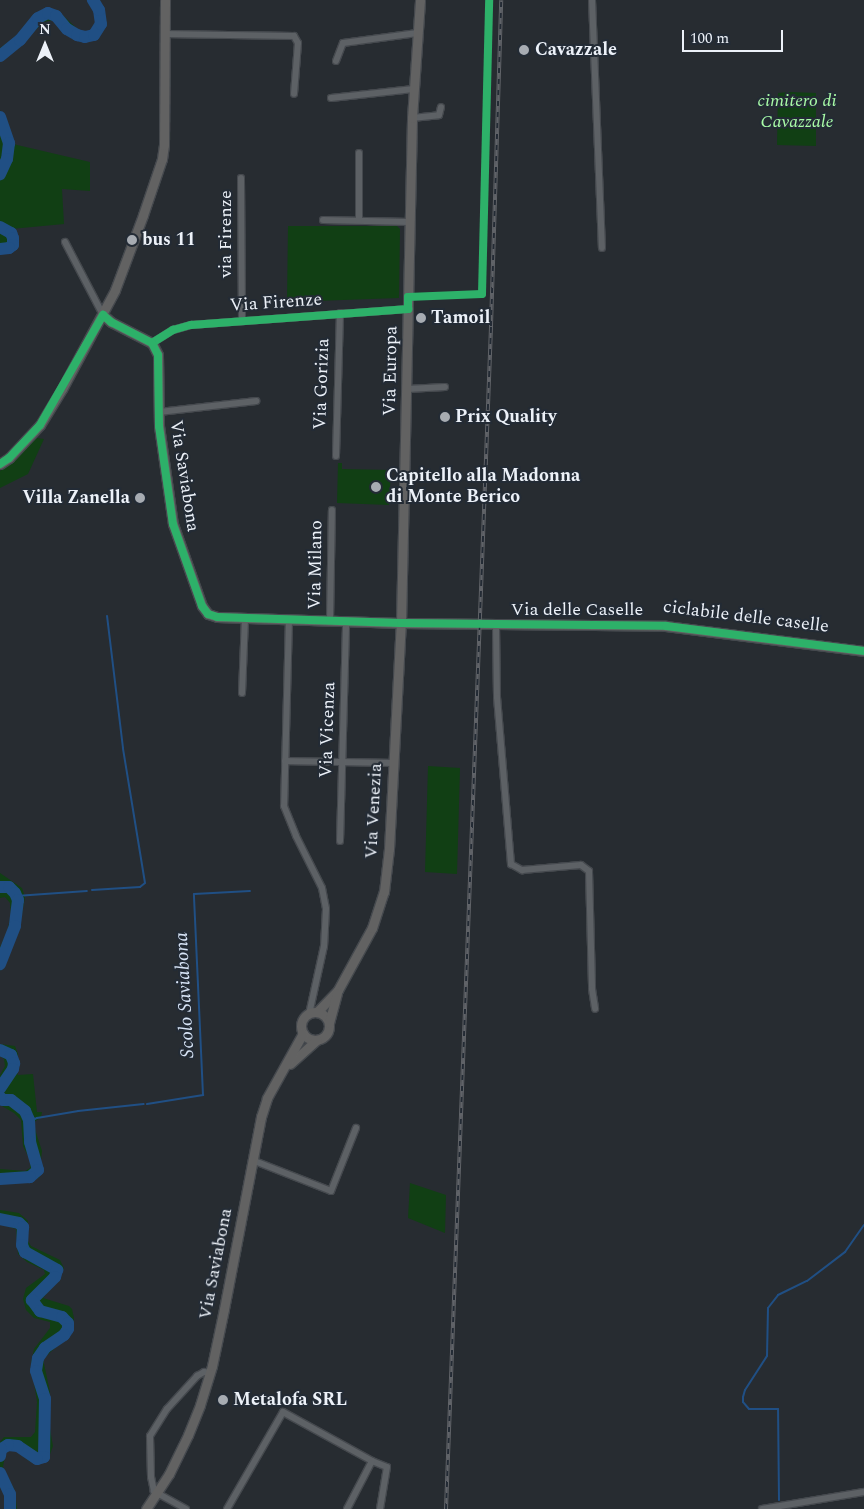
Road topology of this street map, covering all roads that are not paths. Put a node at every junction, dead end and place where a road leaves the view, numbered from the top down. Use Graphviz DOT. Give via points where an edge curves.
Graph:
graph roads {
  1 [pos="165,0"];
  2 [pos="420,0"];
  3 [pos="592,0"];
  4 [pos="417,33"];
  5 [pos="164,34"];
  6 [pos="336,61"];
  7 [pos="414,89"];
  8 [pos="294,94"];
  9 [pos="331,98"];
  10 [pos="441,107"];
  11 [pos="412,118"];
  12 [pos="359,152"];
  13 [pos="241,178"];
  14 [pos="322,220"];
  15 [pos="359,220"];
  16 [pos="409,222"];
  17 [pos="65,242"];
  18 [pos="602,248"];
  19 [pos="408,309"];
  20 [pos="340,314"];
  21 [pos="103,316"];
  22 [pos="242,321"];
  23 [pos="152,343"];
  24 [pos="445,387"];
  25 [pos="407,389"];
  26 [pos="256,401"];
  27 [pos="159,412"];
  28 [pos="336,456"];
  29 [pos="0,464"];
  30 [pos="332,510"];
  31 [pos="245,618"];
  32 [pos="289,619"];
  33 [pos="330,620"];
  34 [pos="346,621"];
  35 [pos="400,623"];
  36 [pos="496,625"];
  37 [pos="864,651"];
  38 [pos="242,693"];
  39 [pos="285,761"];
  40 [pos="342,763"];
  41 [pos="392,763"];
  42 [pos="340,841"];
  43 [pos="338,990"];
  44 [pos="594,1009"];
  45 [pos="313,1013"];
  46 [pos="329,1023"];
  47 [pos="303,1034"];
  48 [pos="317,1040"];
  49 [pos="284,1069"];
  50 [pos="356,1128"];
  51 [pos="252,1160"];
  52 [pos="210,1373"];
  53 [pos="372,1461"];
  54 [pos="864,1492"];
  55 [pos="158,1494"];
  56 [pos="146,1509"];
  57 [pos="186,1509"];
  58 [pos="227,1509"];
  59 [pos="347,1509"];
  60 [pos="380,1509"];
  61 [pos="762,1509"];
  1 -- 5 [label="street"];
  2 -- 4 [label="street, Via Europa"];
  3 -- 18 [label="street"];
  4 -- 6 [label="street" via="343,43"];
  4 -- 7 [label="street, Via Europa"];
  5 -- 8 [label="street" via="294,36 298,43"];
  5 -- 21 [label="street" via="162,159"];
  7 -- 9 [label="street"];
  7 -- 11 [label="street, Via Europa"];
  10 -- 11 [label="street" via="439,116"];
  11 -- 16 [label="street, Via Europa"];
  12 -- 15 [label="street"];
  13 -- 22 [label="street, via Firenze"];
  14 -- 15 [label="street"];
  15 -- 16 [label="street"];
  16 -- 19 [label="street, Via Europa"];
  17 -- 21 [label="street"];
  19 -- 20 [label="street, Via Firenze"];
  19 -- 25 [label="street, Via Europa"];
  20 -- 22 [label="street, Via Firenze"];
  20 -- 28 [label="street, Via Gorizia"];
  21 -- 23 [label="street"];
  21 -- 29 [label="street" via="40,425"];
  22 -- 23 [label="street, Via Firenze" via="191,325 173,330"];
  23 -- 27 [label="street, Via Saviabona" via="158,355"];
  24 -- 25 [label="street"];
  25 -- 35 [label="street, Via Europa"];
  26 -- 27 [label="street"];
  27 -- 31 [label="street, Via Saviabona" via="173,524 202,606 208,614 217,617"];
  30 -- 33 [label="street, Via Milano"];
  31 -- 32 [label="street, Via Saviabona"];
  31 -- 38 [label="street"];
  32 -- 33 [label="street, Via delle Caselle"];
  32 -- 39 [label="street"];
  33 -- 34 [label="street, Via delle Caselle"];
  34 -- 35 [label="street, Via delle Caselle"];
  34 -- 40 [label="street, Via Vicenza"];
  35 -- 36 [label="street, Via delle Caselle"];
  35 -- 41 [label="street, Via Venezia"];
  36 -- 37 [label="street, Via delle Caselle" via="693,628"];
  36 -- 44 [label="street, Via delle Caselle" via="497,697 511,864 522,870 581,865 590,873"];
  39 -- 40 [label="street"];
  39 -- 45 [label="street" via="284,806 322,888 326,909 324,946"];
  40 -- 41 [label="street"];
  40 -- 42 [label="street, Via Vicenza"];
  41 -- 43 [label="street, Via Venezia" via="384,892 372,928"];
  43 -- 45 [label="street, Via Venezia"];
  43 -- 46 [label="street, Via Venezia"];
  45 -- 46 [label="street" via="325,1016"];
  45 -- 47 [label="street" via="301,1023"];
  46 -- 48 [label="street" via="325,1036"];
  47 -- 48 [label="street"];
  47 -- 49 [label="street, Via Saviabona"];
  48 -- 49 [label="street"];
  49 -- 51 [label="street, Via Saviabona" via="267,1098"];
  50 -- 51 [label="street" via="331,1191"];
  51 -- 52 [label="street, Via Saviabona"];
  52 -- 55 [label="street, Via Saviabona" via="188,1435"];
  52 -- 55 [label="street" via="197,1376 167,1409 150,1436 151,1477 154,1491"];
  53 -- 58 [label="street" via="283,1412"];
  53 -- 59 [label="street"];
  53 -- 60 [label="street" via="387,1467"];
  54 -- 61 [label="street"];
  55 -- 56 [label="street, Via Saviabona"];
  55 -- 57 [label="street"];
}
